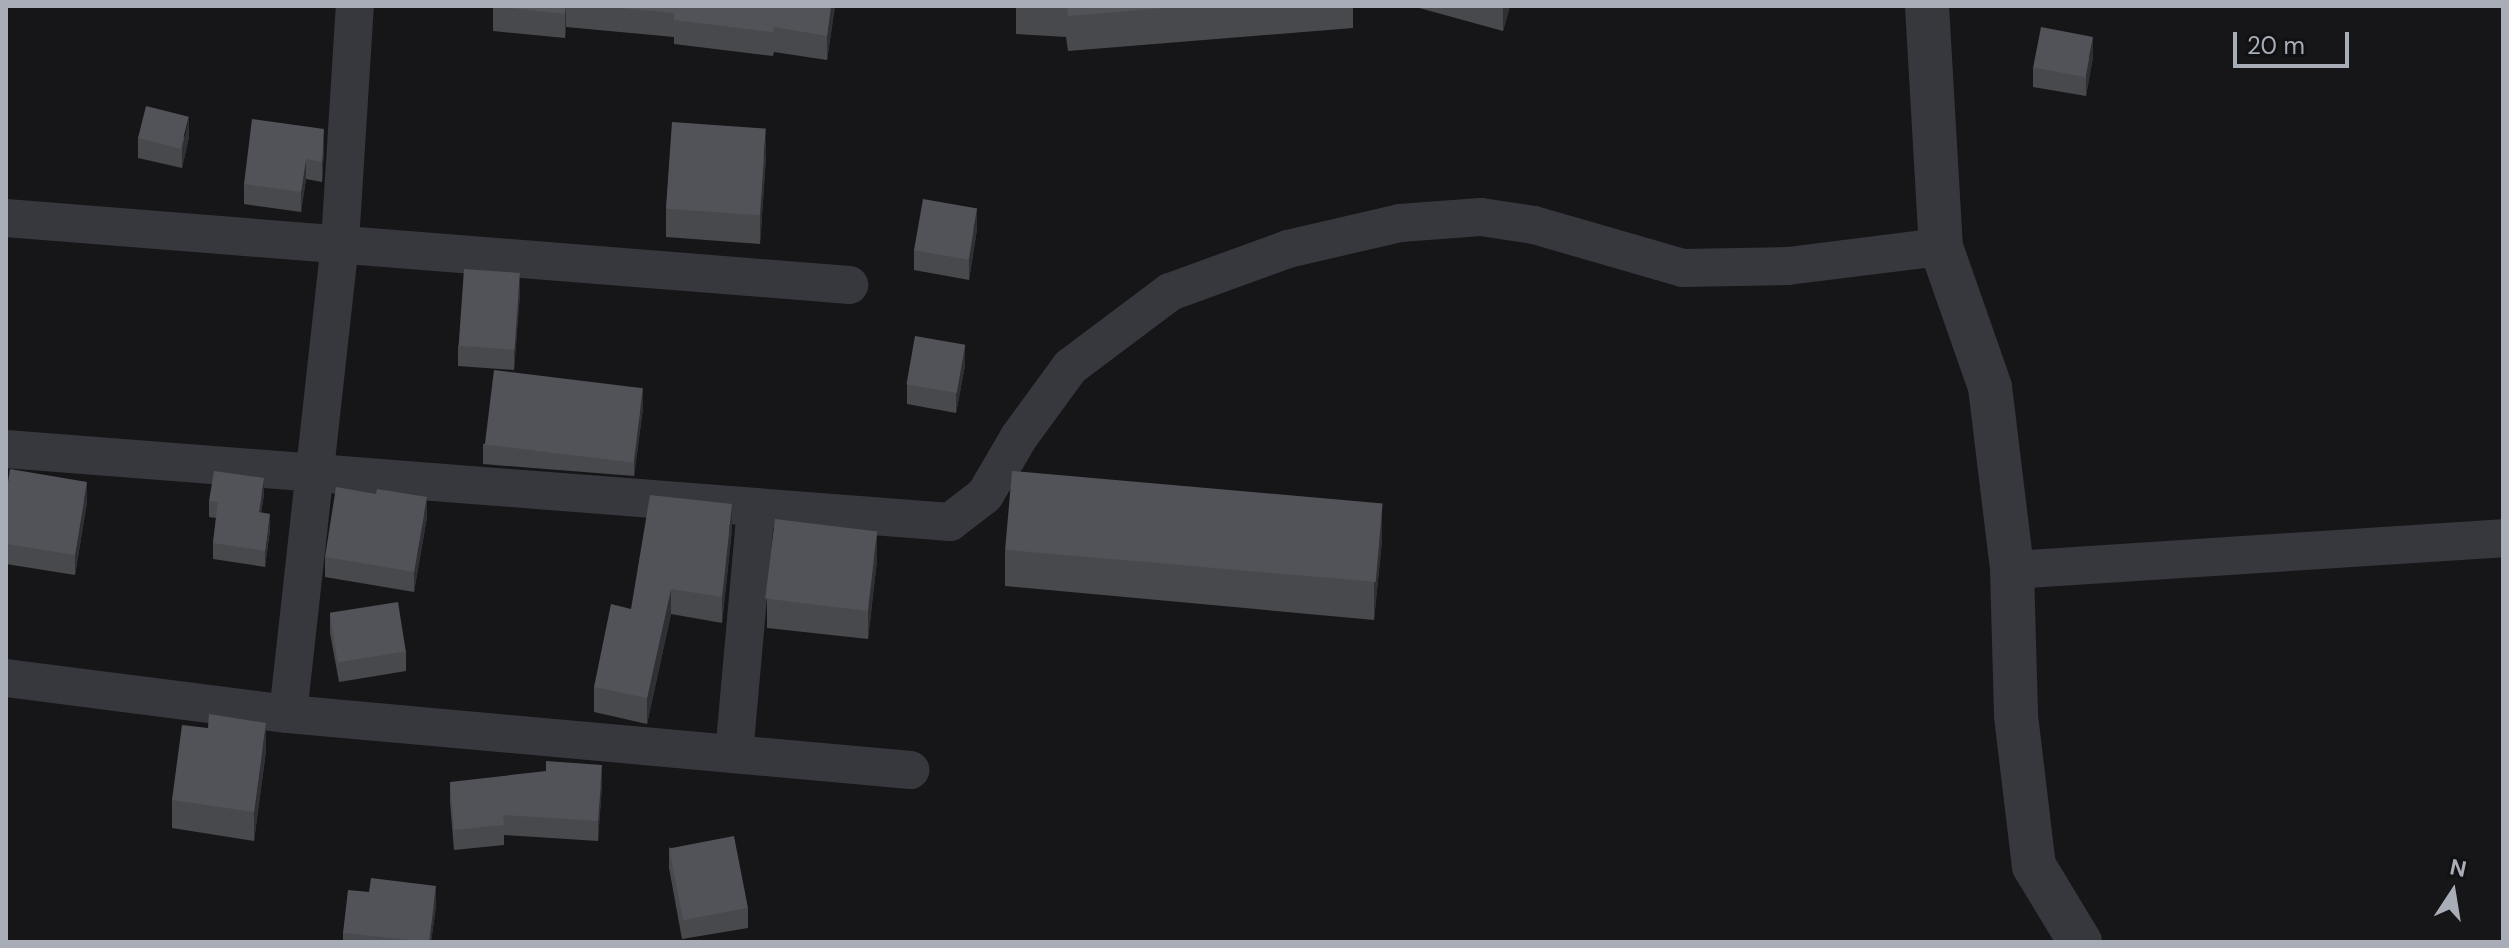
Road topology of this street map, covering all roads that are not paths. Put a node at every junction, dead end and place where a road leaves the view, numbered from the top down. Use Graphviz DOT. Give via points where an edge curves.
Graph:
graph roads {
  1 [pos="355,6"];
  2 [pos="1927,6"];
  3 [pos="6,218"];
  4 [pos="340,242"];
  5 [pos="1941,247"];
  6 [pos="849,285"];
  7 [pos="6,449"];
  8 [pos="315,475"];
  9 [pos="756,508"];
  10 [pos="2503,538"];
  11 [pos="2012,570"];
  12 [pos="6,678"];
  13 [pos="288,714"];
  14 [pos="734,754"];
  15 [pos="910,770"];
  16 [pos="2080,942"];
  1 -- 4 [label="street"];
  2 -- 5 [label="street"];
  3 -- 4 [label="street"];
  4 -- 6 [label="street"];
  4 -- 8 [label="street"];
  5 -- 9 [label="street" via="1788,266 1683,268 1534,225 1481,217 1400,223 1288,249 1170,292 1070,367 985,495 950,522"];
  5 -- 11 [label="street" via="1990,387"];
  7 -- 8 [label="street"];
  8 -- 9 [label="street"];
  8 -- 13 [label="street"];
  9 -- 14 [label="street"];
  10 -- 11 [label="street"];
  11 -- 16 [label="street" via="2016,716 2034,866"];
  12 -- 13 [label="street"];
  13 -- 14 [label="street"];
  14 -- 15 [label="street"];
}
